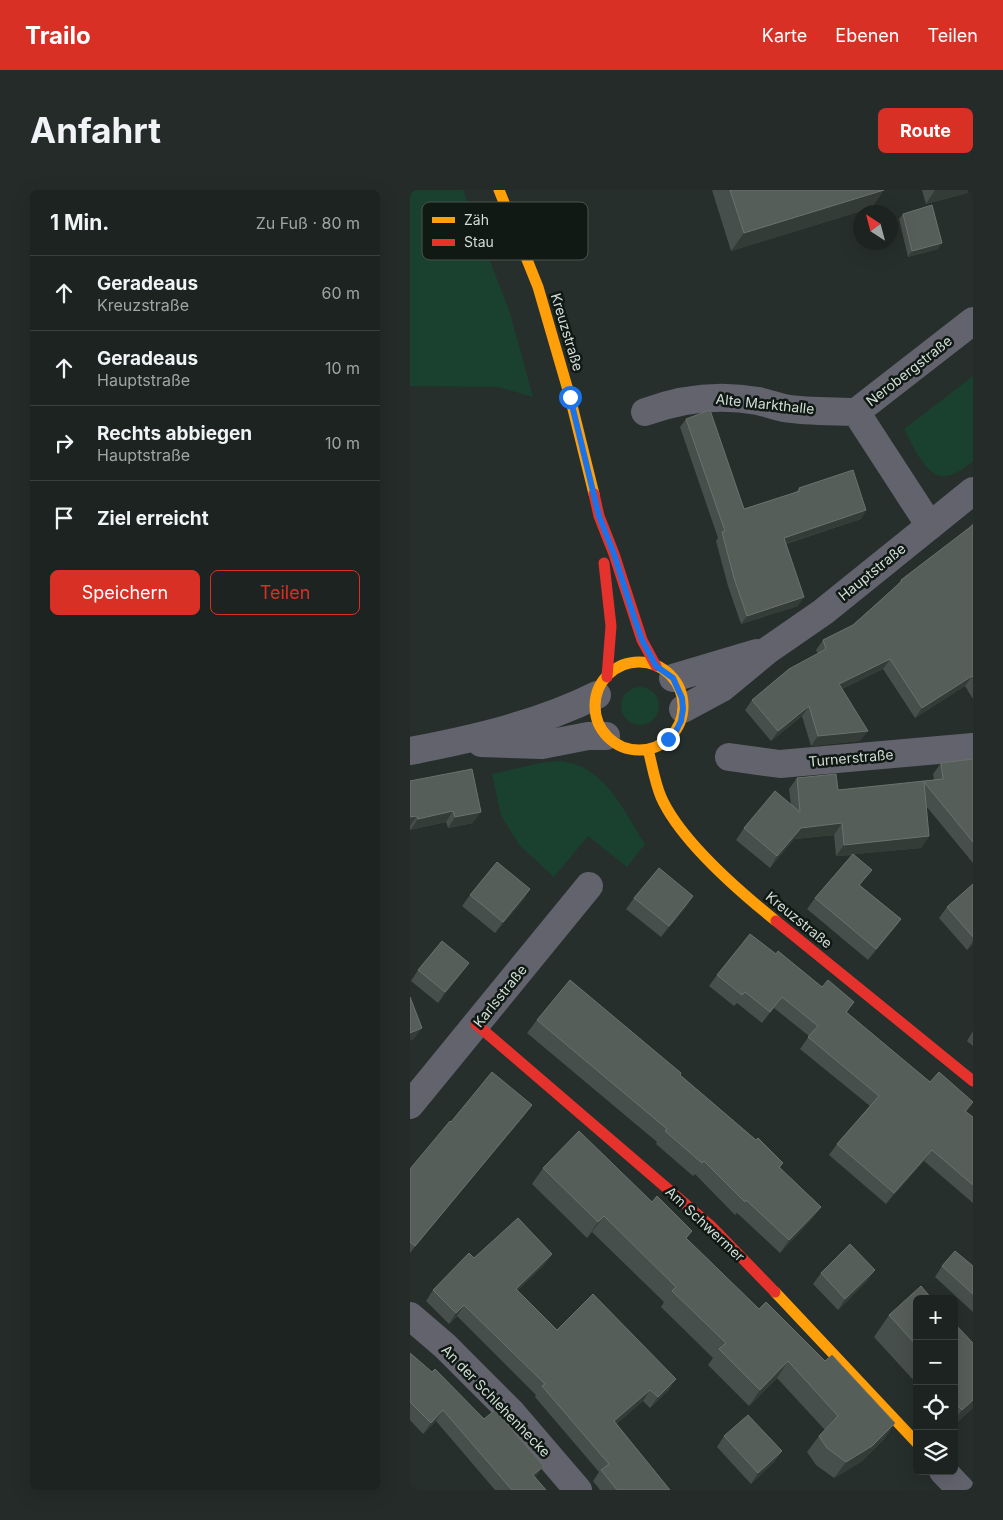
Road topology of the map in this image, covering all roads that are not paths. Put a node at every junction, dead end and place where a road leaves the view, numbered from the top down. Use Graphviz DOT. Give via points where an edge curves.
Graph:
graph roads {
  1 [pos="499,190"];
  2 [pos="504,202"];
  3 [pos="527,260"];
  4 [pos="973,321"];
  5 [pos="645,412"];
  6 [pos="856,412"];
  7 [pos="973,491"];
  8 [pos="599,516"];
  9 [pos="930,526"];
  10 [pos="768,650"];
  11 [pos="665,672"];
  12 [pos="602,686"];
  13 [pos="683,709"];
  14 [pos="606,736"];
  15 [pos="459,742"];
  16 [pos="973,747"];
  17 [pos="648,750"];
  18 [pos="410,751"];
  19 [pos="729,757"];
  20 [pos="589,886"];
  21 [pos="476,1024"];
  22 [pos="973,1080"];
  23 [pos="410,1105"];
  24 [pos="410,1316"];
  25 [pos="913,1438"];
  26 [pos="948,1475"];
  27 [pos="578,1490"];
  28 [pos="961,1490"];
  1 -- 2 [label="street, Kreuzstraße"];
  3 -- 8 [label="street, Kreuzstraße" via="570,397"];
  4 -- 6 [label="street, Nerobergstraße"];
  5 -- 6 [label="street, Alte Markthalle" via="674,403 724,399 756,401 785,408"];
  6 -- 9 [label="street, Nerobergstraße"];
  7 -- 9 [label="street, Hauptstraße"];
  8 -- 11 [label="street, Kreuzstraße" via="642,640"];
  8 -- 12 [label="street, Kreuzstraße" via="610,626"];
  9 -- 10 [label="street, Hauptstraße" via="823,612"];
  10 -- 11 [label="street, Hauptstraße"];
  10 -- 13 [label="street, Hauptstraße" via="722,688"];
  11 -- 12 [label="street, Hauptstraße" via="643,663 630,664 617,668"];
  11 -- 13 [label="street" via="682,698"];
  12 -- 14 [label="street" via="596,716"];
  12 -- 15 [label="street, Hauptstraße" via="555,714"];
  13 -- 17 [label="street" via="676,731"];
  14 -- 15 [label="street, Hauptstraße" via="588,736 542,745"];
  14 -- 17 [label="street" via="625,748"];
  15 -- 18 [label="street, Hauptstraße"];
  16 -- 19 [label="street, Turnerstraße" via="780,764"];
  17 -- 22 [label="street, Kreuzstraße" via="662,796 676,823 708,861 763,911"];
  20 -- 21 [label="street, Karlsstraße"];
  21 -- 23 [label="street, Karlsstraße"];
  21 -- 25 [label="street, Am Schwermer" via="712,1228 796,1312"];
  24 -- 27 [label="street, An der Schlehenhecke" via="512,1413"];
  26 -- 28 [label="street"];
}
